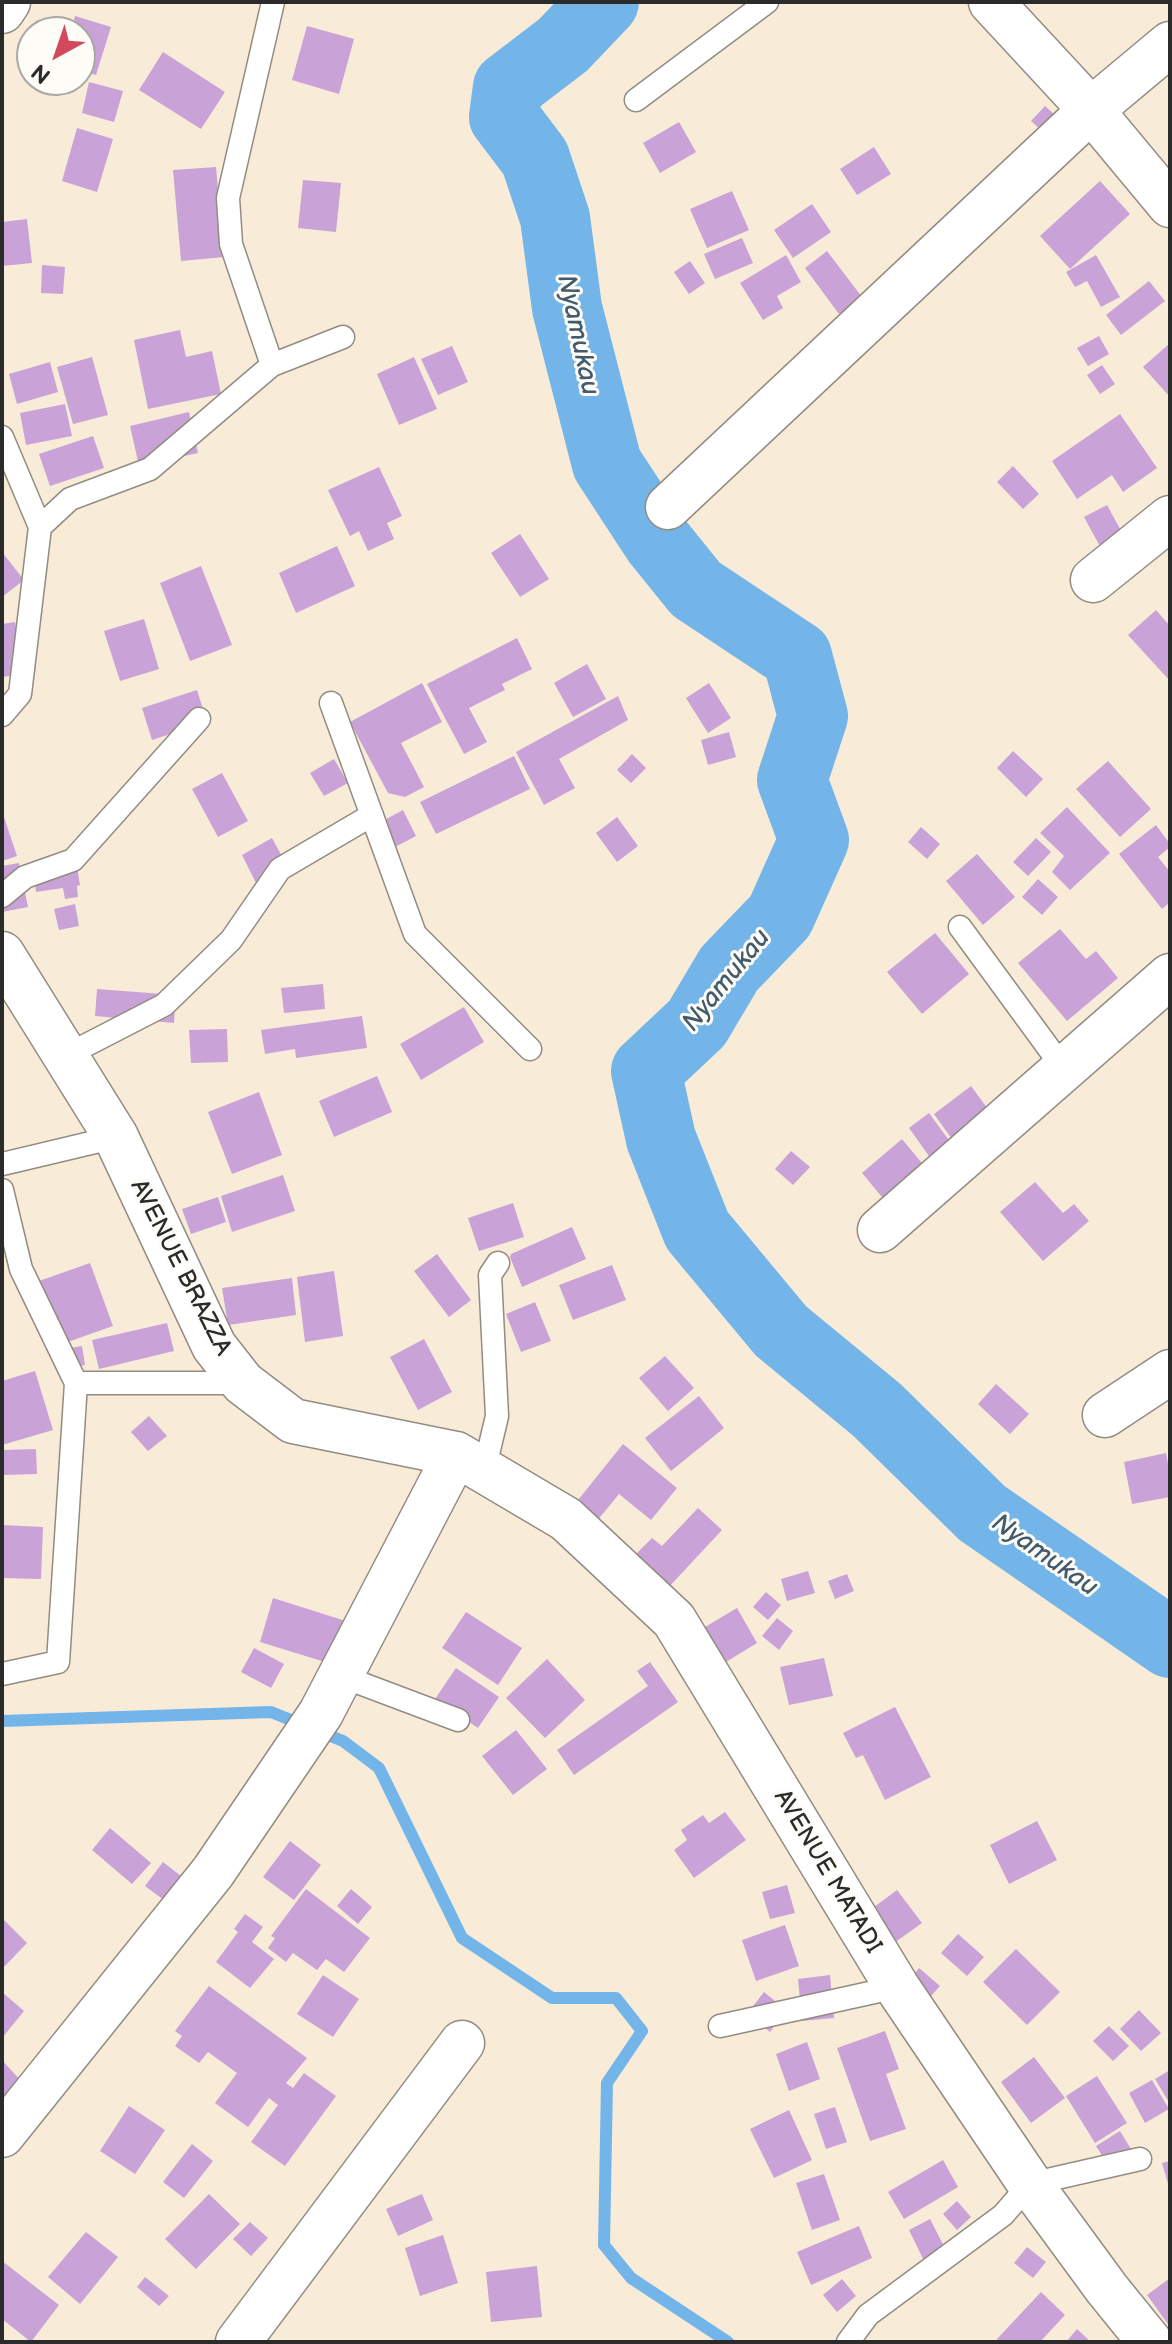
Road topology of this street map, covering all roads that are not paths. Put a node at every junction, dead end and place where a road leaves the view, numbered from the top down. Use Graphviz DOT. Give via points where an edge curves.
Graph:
graph roads {
  1 [pos="8,2"];
  2 [pos="273,2"];
  3 [pos="767,2"];
  4 [pos="991,2"];
  5 [pos="2,11"];
  6 [pos="1170,44"];
  7 [pos="636,100"];
  8 [pos="1091,110"];
  9 [pos="1170,205"];
  10 [pos="343,337"];
  11 [pos="272,365"];
  12 [pos="2,437"];
  13 [pos="668,507"];
  14 [pos="1170,518"];
  15 [pos="40,527"];
  16 [pos="1093,580"];
  17 [pos="331,703"];
  18 [pos="2,715"];
  19 [pos="199,719"];
  20 [pos="372,815"];
  21 [pos="2,896"];
  22 [pos="960,927"];
  23 [pos="2,954"];
  24 [pos="1170,976"];
  25 [pos="530,1049"];
  26 [pos="65,1056"];
  27 [pos="1064,1069"];
  28 [pos="116,1137"];
  29 [pos="2,1164"];
  30 [pos="2,1190"];
  31 [pos="880,1230"];
  32 [pos="498,1263"];
  33 [pos="1170,1372"];
  34 [pos="76,1383"];
  35 [pos="243,1383"];
  36 [pos="1105,1415"];
  37 [pos="470,1463"];
  38 [pos="2,1674"];
  39 [pos="331,1695"];
  40 [pos="458,1720"];
  41 [pos="897,1987"];
  42 [pos="720,2026"];
  43 [pos="462,2043"];
  44 [pos="2,2135"];
  45 [pos="1140,2159"];
  46 [pos="1030,2184"];
  47 [pos="238,2342"];
  48 [pos="848,2342"];
  49 [pos="1150,2342"];
  1 -- 5 [label="street"];
  2 -- 11 [label="lane" via="228,198 231,244"];
  3 -- 7 [label="lane"];
  4 -- 8 [label="street"];
  6 -- 8 [label="street"];
  8 -- 9 [label="street"];
  8 -- 13 [label="street"];
  10 -- 11 [label="lane"];
  11 -- 15 [label="lane" via="150,469 70,499"];
  12 -- 15 [label="lane"];
  14 -- 16 [label="street"];
  15 -- 18 [label="lane" via="20,694"];
  17 -- 20 [label="lane"];
  19 -- 21 [label="lane" via="73,860 25,877"];
  20 -- 25 [label="lane" via="415,934"];
  20 -- 26 [label="lane" via="280,869 231,940 164,1005"];
  22 -- 27 [label="lane"];
  23 -- 26 [label="street, AVENUE BRAZZA"];
  24 -- 27 [label="street"];
  26 -- 28 [label="street, AVENUE BRAZZA"];
  27 -- 31 [label="street"];
  28 -- 29 [label="lane"];
  28 -- 35 [label="street, AVENUE BRAZZA" via="214,1346"];
  30 -- 34 [label="lane" via="21,1269"];
  32 -- 37 [label="lane" via="490,1275 497,1416"];
  33 -- 36 [label="street"];
  34 -- 35 [label="lane"];
  34 -- 38 [label="lane" via="58,1662"];
  35 -- 37 [label="street, AVENUE BRAZZA" via="293,1421"];
  37 -- 39 [label="street"];
  37 -- 41 [label="street, AVENUE MATADI" via="566,1519 674,1620"];
  39 -- 40 [label="lane"];
  39 -- 44 [label="street" via="213,1872"];
  41 -- 42 [label="lane"];
  41 -- 46 [label="street, AVENUE MATADI"];
  43 -- 47 [label="street"];
  45 -- 46 [label="lane"];
  46 -- 48 [label="lane" via="1003,2215 868,2315"];
  46 -- 49 [label="street, AVENUE MATADI"];
}
